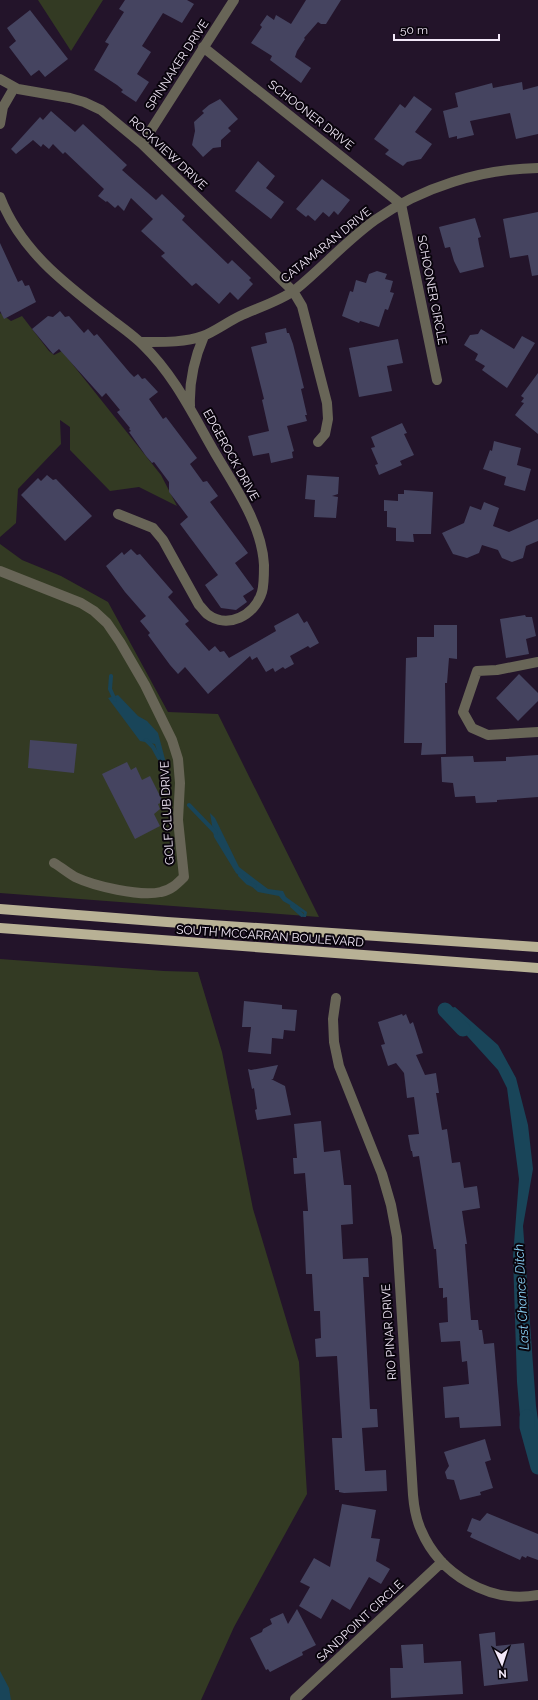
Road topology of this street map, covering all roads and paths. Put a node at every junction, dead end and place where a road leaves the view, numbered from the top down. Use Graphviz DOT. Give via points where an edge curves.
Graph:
graph roads {
  1 [pos="234,0"];
  2 [pos="204,47"];
  3 [pos="0,79"];
  4 [pos="14,88"];
  5 [pos="0,124"];
  6 [pos="142,144"];
  7 [pos="538,168"];
  8 [pos="0,197"];
  9 [pos="401,204"];
  10 [pos="293,291"];
  11 [pos="204,336"];
  12 [pos="140,342"];
  13 [pos="437,380"];
  14 [pos="190,408"];
  15 [pos="318,442"];
  16 [pos="118,514"];
  17 [pos="0,571"];
  18 [pos="538,662"];
  19 [pos="538,732"];
  20 [pos="54,863"];
  21 [pos="0,910"];
  22 [pos="0,928"];
  23 [pos="538,947"];
  24 [pos="538,968"];
  25 [pos="336,998"];
  26 [pos="442,1562"];
  27 [pos="538,1595"];
  28 [pos="296,1699"];
  1 -- 2 [label="street, SPINNAKER DRIVE"];
  2 -- 6 [label="street, SPINNAKER DRIVE"];
  2 -- 9 [label="street, SCHOONER DRIVE"];
  3 -- 4 [label="street, ROCKVIEW DRIVE"];
  4 -- 5 [label="street" via="3,107"];
  4 -- 6 [label="street, ROCKVIEW DRIVE" via="84,102 101,110"];
  6 -- 10 [label="street, ROCKVIEW DRIVE"];
  7 -- 9 [label="street, CATAMARAN DRIVE" via="472,176"];
  8 -- 12 [label="street, EDGEROCK DRIVE" via="5,212 16,230 39,259"];
  9 -- 10 [label="street, CATAMARAN DRIVE" via="351,239"];
  9 -- 13 [label="street, SCHOONER CIRCLE"];
  10 -- 11 [label="street, CATAMARAN DRIVE"];
  10 -- 15 [label="street, ROCKVIEW DRIVE" via="302,306 327,403 328,420 325,434"];
  11 -- 12 [label="street, CATAMARAN DRIVE" via="179,341"];
  11 -- 14 [label="street" via="193,366"];
  12 -- 14 [label="street, EDGEROCK DRIVE" via="173,378"];
  14 -- 16 [label="street, EDGEROCK DRIVE" via="248,512 263,549 262,592 254,607 247,614 232,620 217,619 207,614 199,605 163,540 153,528"];
  17 -- 20 [label="street, GOLF CLUB DRIVE" via="81,603 107,623 145,685 172,740 178,759 178,820 184,877 175,887 149,894 103,887 75,876"];
  18 -- 19 [label="street" via="477,671 463,712 472,728 488,735"];
  21 -- 23 [label="main road, SOUTH MCCARRAN BOULEVARD"];
  22 -- 24 [label="main road, SOUTH MCCARRAN BOULEVARD"];
  25 -- 26 [label="street, RIO PINAR DRIVE" via="333,1019 334,1042 339,1066 382,1174 391,1205 396,1237 415,1513 430,1548"];
  26 -- 27 [label="street, RIO PINAR DRIVE" via="474,1586 493,1593 511,1596"];
  26 -- 28 [label="street, SANDPOINT CIRCLE"];
}
